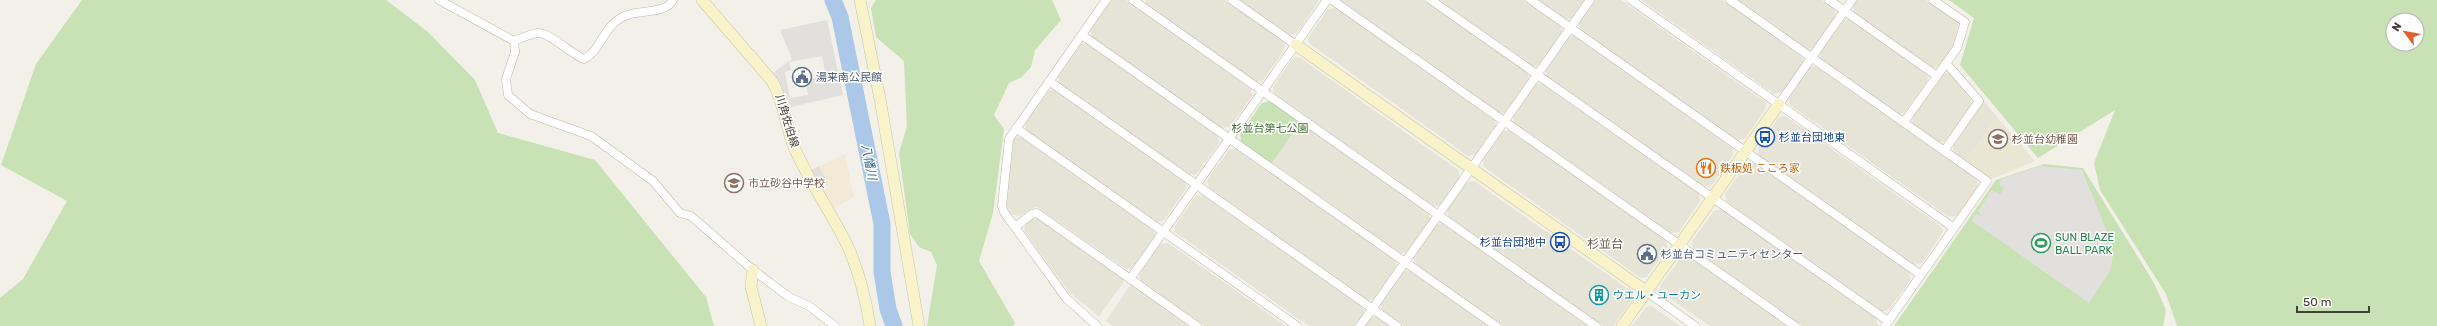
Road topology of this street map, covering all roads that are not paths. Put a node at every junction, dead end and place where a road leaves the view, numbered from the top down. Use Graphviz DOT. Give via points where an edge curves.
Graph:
graph roads {
  1 [pos="439,0"];
  2 [pos="673,0"];
  3 [pos="702,0"];
  4 [pos="860,0"];
  5 [pos="1106,0"];
  6 [pos="1232,0"];
  7 [pos="1327,0"];
  8 [pos="1332,0"];
  9 [pos="1431,0"];
  10 [pos="1530,0"];
  11 [pos="1590,0"];
  12 [pos="1630,0"];
  13 [pos="1730,0"];
  14 [pos="1829,0"];
  15 [pos="1852,0"];
  16 [pos="1933,0"];
  17 [pos="1136,1"];
  18 [pos="1844,11"];
  19 [pos="1570,28"];
  20 [pos="1082,35"];
  21 [pos="514,41"];
  22 [pos="1296,45"];
  23 [pos="1811,58"];
  24 [pos="1946,63"];
  25 [pos="1537,74"];
  26 [pos="1937,76"];
  27 [pos="1049,81"];
  28 [pos="1263,92"];
  29 [pos="1779,104"];
  30 [pos="1504,121"];
  31 [pos="1904,122"];
  32 [pos="1016,128"];
  33 [pos="1230,138"];
  34 [pos="1745,151"];
  35 [pos="1944,151"];
  36 [pos="1471,168"];
  37 [pos="1197,185"];
  38 [pos="1713,198"];
  39 [pos="1438,215"];
  40 [pos="1014,227"];
  41 [pos="1954,228"];
  42 [pos="1164,232"];
  43 [pos="1680,245"];
  44 [pos="1405,262"];
  45 [pos="753,270"];
  46 [pos="1921,275"];
  47 [pos="1130,279"];
  48 [pos="1646,292"];
  49 [pos="1372,308"];
  50 [pos="1886,324"];
  51 [pos="761,326"];
  52 [pos="833,326"];
  53 [pos="870,326"];
  54 [pos="919,326"];
  55 [pos="1097,326"];
  56 [pos="1198,326"];
  57 [pos="1297,326"];
  58 [pos="1360,326"];
  59 [pos="1397,326"];
  60 [pos="1496,326"];
  61 [pos="1596,326"];
  62 [pos="1622,326"];
  63 [pos="1695,326"];
  64 [pos="1795,326"];
  1 -- 21 [label="street"];
  2 -- 21 [label="street" via="662,8 627,15 615,22 604,32 592,55 584,59 573,55 546,35 538,33"];
  3 -- 53 [label="street, 川角佐伯線" via="772,81 780,95 793,146 848,247 866,297"];
  4 -- 54 [label="street"];
  5 -- 20 [label="street"];
  6 -- 22 [label="street"];
  7 -- 22 [label="street"];
  8 -- 30 [label="street"];
  9 -- 25 [label="street"];
  10 -- 19 [label="street"];
  11 -- 19 [label="street"];
  12 -- 29 [label="street"];
  13 -- 23 [label="street"];
  14 -- 18 [label="street"];
  15 -- 18 [label="street"];
  16 -- 24 [label="street" via="1965,22 1956,48"];
  17 -- 28 [label="street"];
  18 -- 23 [label="street"];
  18 -- 26 [label="street"];
  19 -- 25 [label="street"];
  19 -- 34 [label="street"];
  20 -- 27 [label="street"];
  20 -- 33 [label="street"];
  21 -- 45 [label="street" via="514,52 506,79 508,95 530,114 591,136 653,181 680,213 691,216"];
  22 -- 28 [label="street"];
  22 -- 36 [label="street"];
  23 -- 29 [label="street"];
  23 -- 31 [label="street"];
  24 -- 26 [label="street"];
  24 -- 35 [label="street" via="1979,102"];
  25 -- 30 [label="street"];
  25 -- 38 [label="street"];
  26 -- 31 [label="street"];
  27 -- 32 [label="street"];
  27 -- 37 [label="street"];
  28 -- 33 [label="street"];
  28 -- 39 [label="street"];
  29 -- 34 [label="street"];
  29 -- 41 [label="street"];
  30 -- 36 [label="street"];
  30 -- 43 [label="street"];
  31 -- 35 [label="street"];
  32 -- 40 [label="street" via="1008,141 1002,206"];
  32 -- 42 [label="street"];
  33 -- 37 [label="street"];
  33 -- 44 [label="street"];
  34 -- 38 [label="street"];
  34 -- 46 [label="street"];
  35 -- 41 [label="street" via="1987,181"];
  36 -- 39 [label="street"];
  36 -- 48 [label="street"];
  37 -- 42 [label="street"];
  37 -- 49 [label="street"];
  38 -- 43 [label="street"];
  38 -- 50 [label="street"];
  39 -- 44 [label="street"];
  39 -- 61 [label="street"];
  40 -- 47 [label="street" via="1037,213"];
  40 -- 55 [label="street" via="1066,298"];
  41 -- 46 [label="street"];
  42 -- 47 [label="street"];
  42 -- 57 [label="street"];
  43 -- 48 [label="street"];
  43 -- 64 [label="street"];
  44 -- 49 [label="street"];
  44 -- 60 [label="street"];
  45 -- 51 [label="street" via="751,287"];
  45 -- 52 [label="street" via="789,297 809,306"];
  46 -- 50 [label="street"];
  47 -- 56 [label="street"];
  48 -- 62 [label="street"];
  48 -- 63 [label="street"];
  49 -- 58 [label="street"];
  49 -- 59 [label="street"];
}
